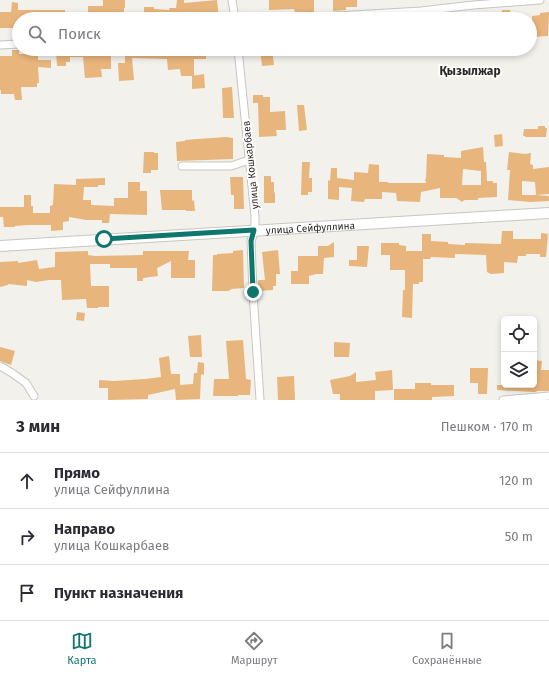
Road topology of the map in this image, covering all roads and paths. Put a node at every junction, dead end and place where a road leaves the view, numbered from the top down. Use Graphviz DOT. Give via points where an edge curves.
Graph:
graph roads {
  1 [pos="232,0"];
  2 [pos="540,0"];
  3 [pos="234,12"];
  4 [pos="404,12"];
  5 [pos="12,44"];
  6 [pos="0,45"];
  7 [pos="239,56"];
  8 [pos="249,160"];
  9 [pos="182,166"];
  10 [pos="549,213"];
  11 [pos="254,230"];
  12 [pos="0,246"];
  13 [pos="0,366"];
  14 [pos="34,396"];
  15 [pos="549,396"];
  16 [pos="260,400"];
  17 [pos="502,400"];
  1 -- 3 [label="street"];
  2 -- 4 [label="street"];
  5 -- 6 [label="street"];
  7 -- 8 [label="street, улица Кошкарбаев"];
  8 -- 9 [label="street" via="231,166"];
  8 -- 11 [label="street, улица Кошкарбаев"];
  10 -- 11 [label="street, улица Сейфуллина"];
  11 -- 12 [label="street, улица Сейфуллина"];
  11 -- 16 [label="street, улица Кошкарбаев" via="251,241"];
  13 -- 14 [label="street" via="26,384"];
  15 -- 17 [label="street"];
}
